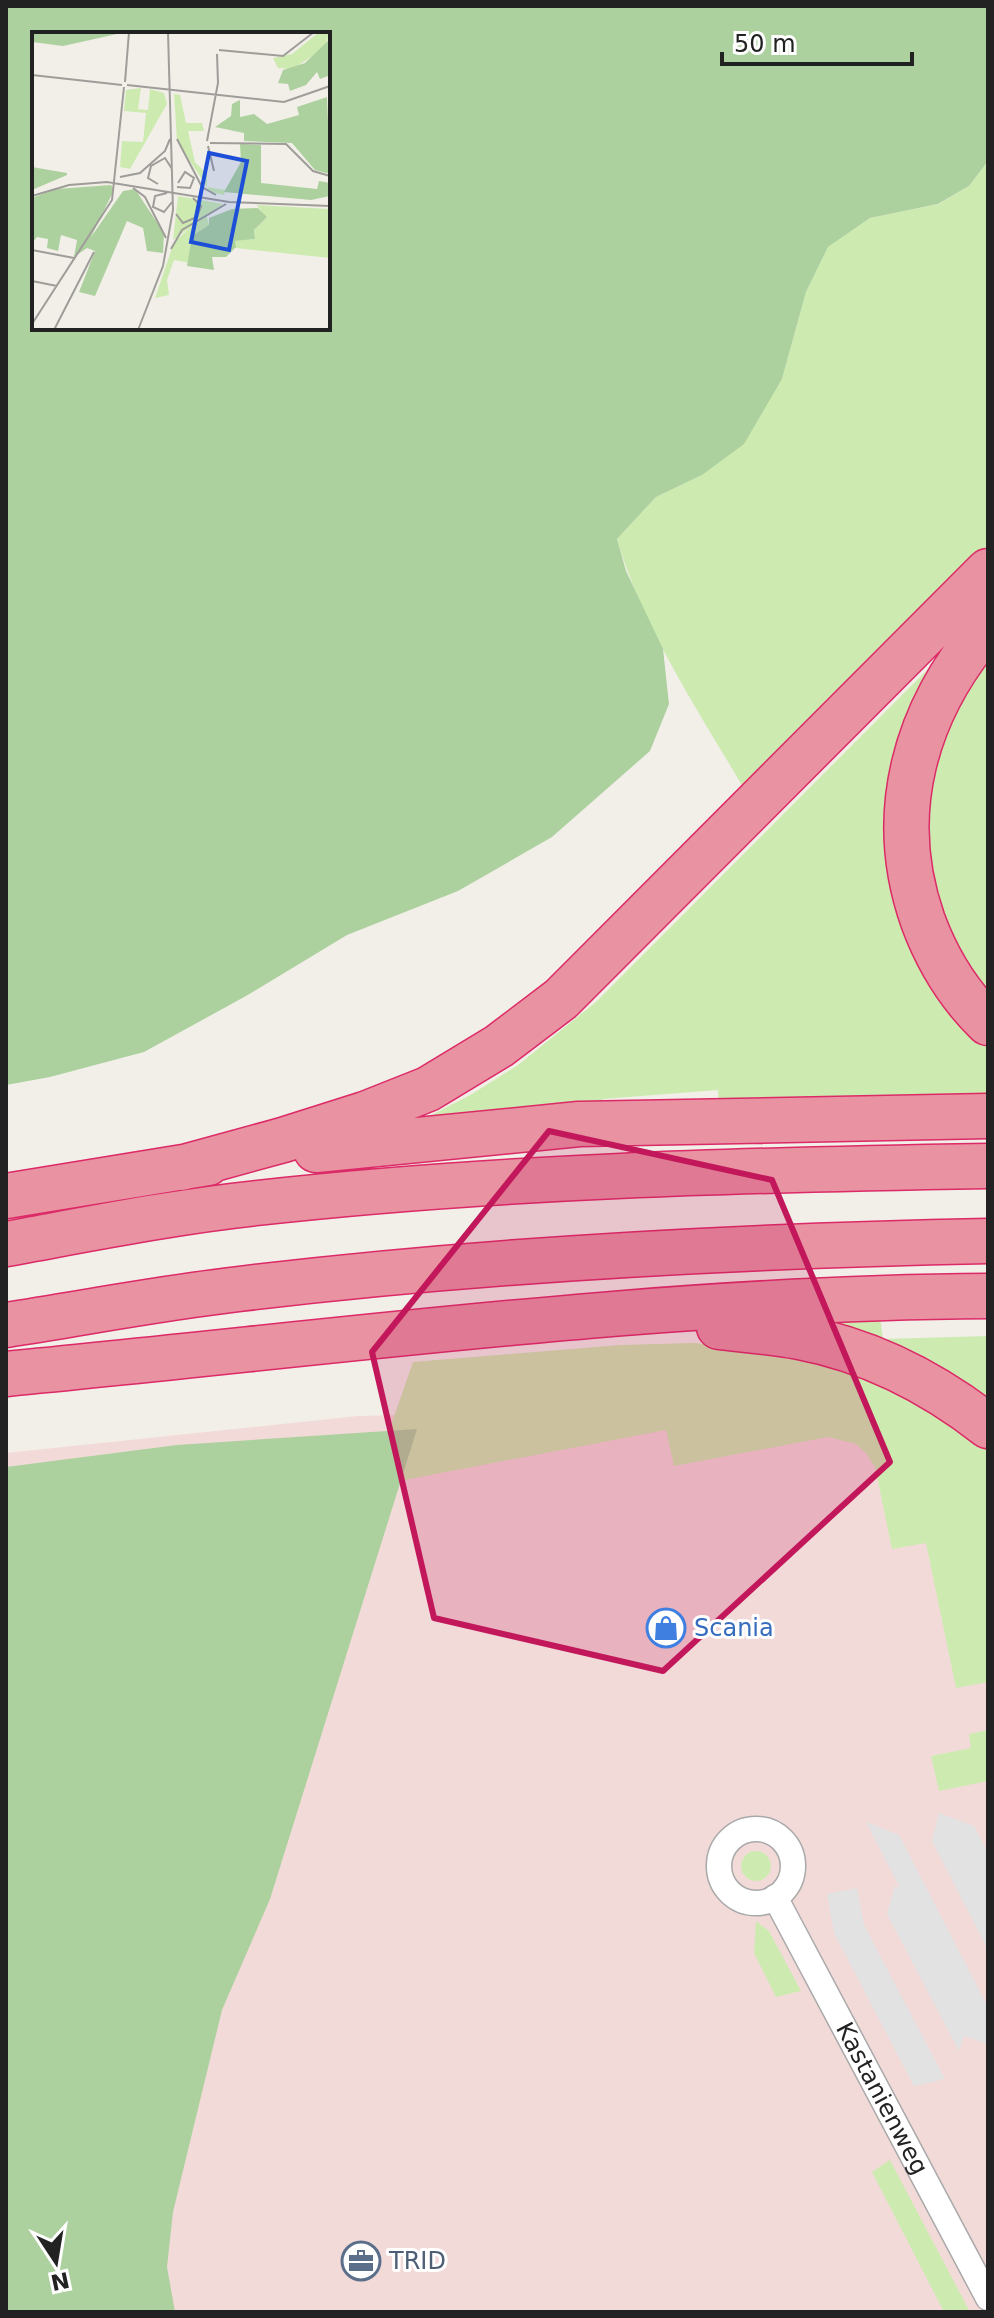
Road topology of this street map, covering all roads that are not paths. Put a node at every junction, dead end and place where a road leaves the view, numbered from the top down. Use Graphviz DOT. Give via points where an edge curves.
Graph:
graph roads {
  1 [pos="988,571"];
  2 [pos="988,626"];
  3 [pos="988,1023"];
  4 [pos="988,1116"];
  5 [pos="988,1166"];
  6 [pos="181,1168"];
  7 [pos="6,1196"];
  8 [pos="988,1241"];
  9 [pos="6,1244"];
  10 [pos="988,1296"];
  11 [pos="601,1316"];
  12 [pos="6,1325"];
  13 [pos="6,1374"];
  14 [pos="988,1426"];
  15 [pos="775,1897"];
  16 [pos="988,2298"];
  1 -- 6 [label="highway" via="561,999 499,1046 428,1089 365,1114"];
  2 -- 3 [label="highway" via="924,726 905,821 915,897 932,944 956,986"];
  4 -- 6 [label="highway" via="579,1124 376,1142"];
  5 -- 9 [label="highway" via="522,1181 255,1203"];
  6 -- 7 [label="highway"];
  8 -- 12 [label="highway" via="581,1257 403,1272 237,1289"];
  10 -- 11 [label="highway" via="859,1298"];
  11 -- 13 [label="highway"];
  11 -- 14 [label="highway" via="800,1337 907,1373"];
  15 -- 16 [label="street, Kastanienweg"];
}
